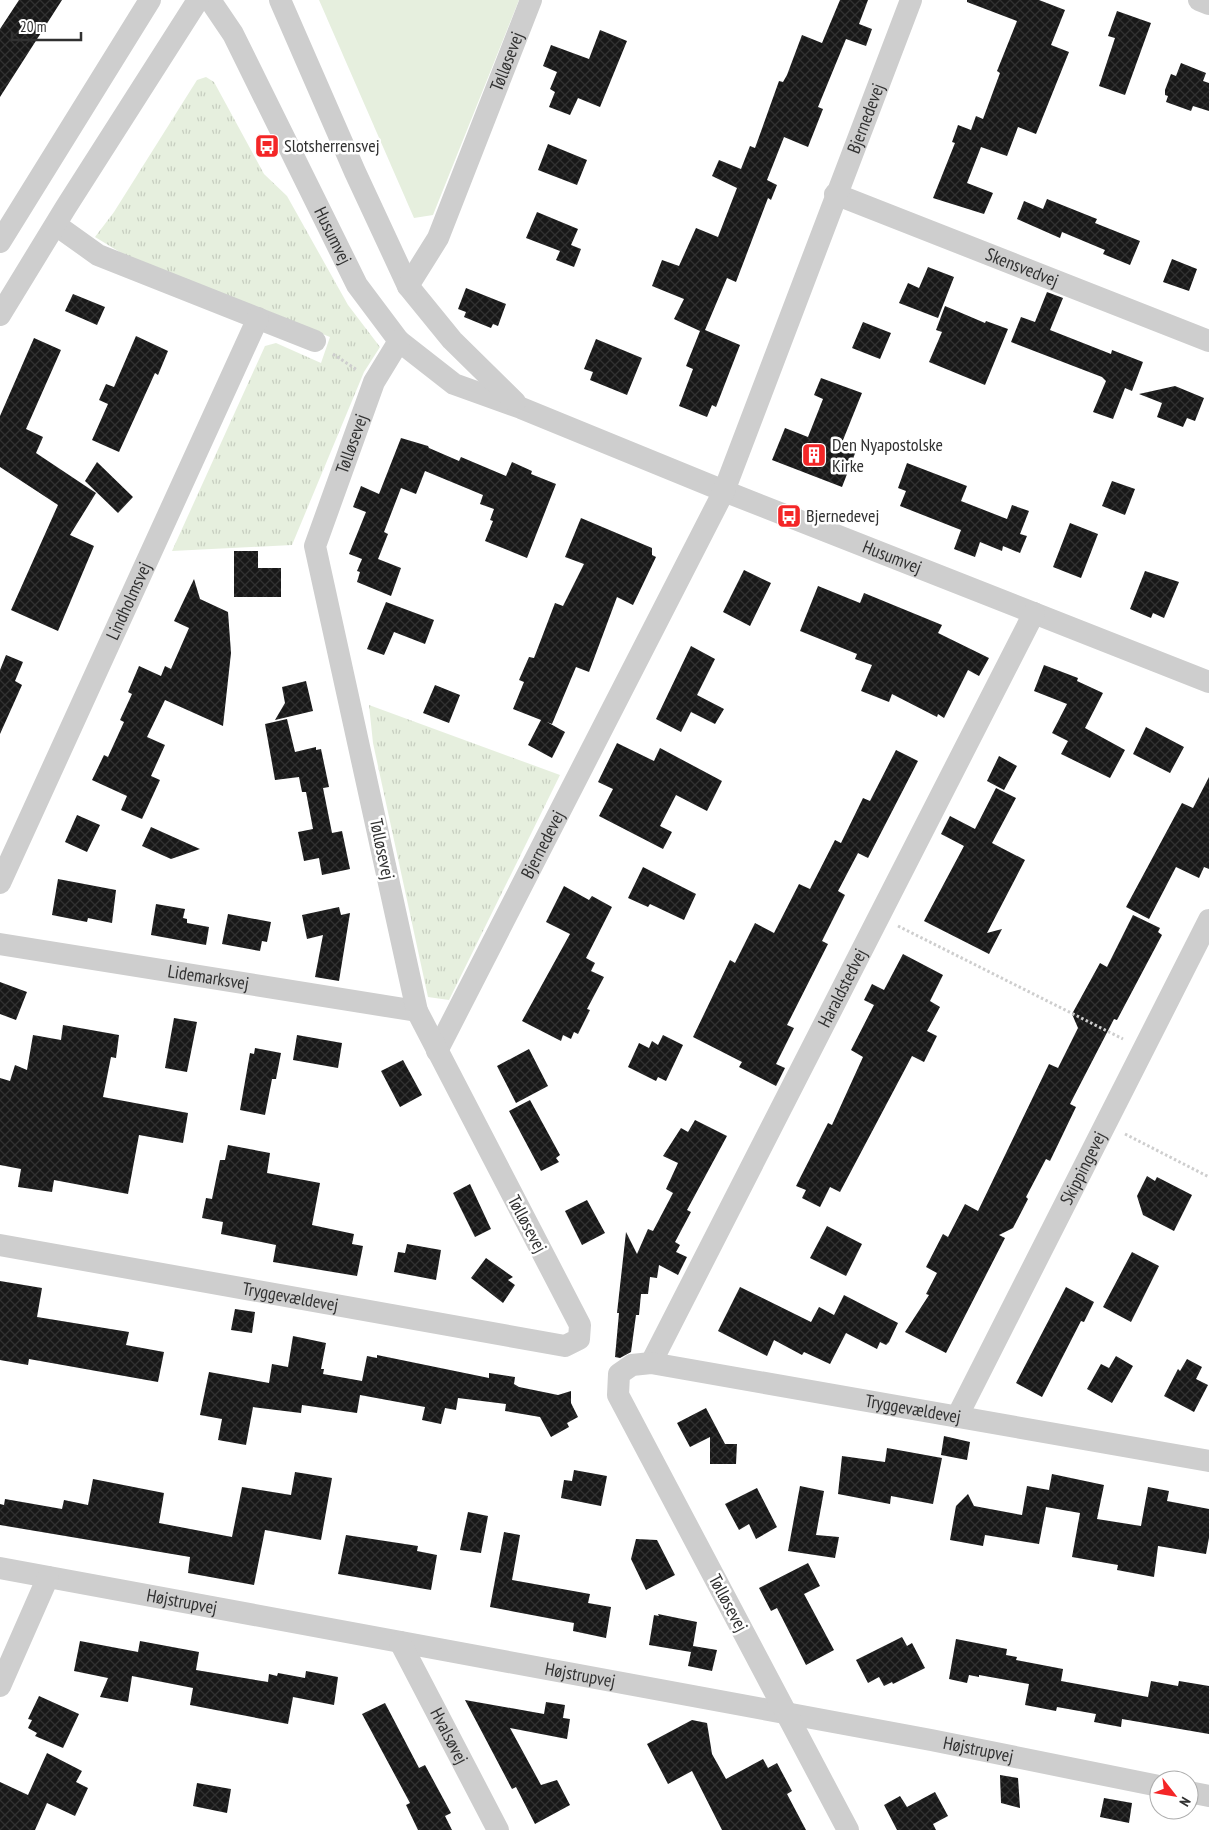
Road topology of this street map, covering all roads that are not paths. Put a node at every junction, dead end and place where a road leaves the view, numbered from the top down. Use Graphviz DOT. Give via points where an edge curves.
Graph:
graph roads {
  1 [pos="150,0"];
  2 [pos="198,0"];
  3 [pos="210,0"];
  4 [pos="280,0"];
  5 [pos="531,0"];
  6 [pos="911,0"];
  7 [pos="1199,0"];
  8 [pos="1209,4"];
  9 [pos="835,194"];
  10 [pos="8,210"];
  11 [pos="56,224"];
  12 [pos="0,242"];
  13 [pos="408,286"];
  14 [pos="0,315"];
  15 [pos="258,318"];
  16 [pos="315,341"];
  17 [pos="399,341"];
  18 [pos="1209,341"];
  19 [pos="521,408"];
  20 [pos="724,491"];
  21 [pos="1034,613"];
  22 [pos="1209,682"];
  23 [pos="0,883"];
  24 [pos="1209,920"];
  25 [pos="0,944"];
  26 [pos="418,1011"];
  27 [pos="437,1051"];
  28 [pos="0,1245"];
  29 [pos="579,1339"];
  30 [pos="651,1364"];
  31 [pos="619,1374"];
  32 [pos="957,1417"];
  33 [pos="1209,1461"];
  34 [pos="0,1568"];
  35 [pos="48,1577"];
  36 [pos="400,1642"];
  37 [pos="0,1686"];
  38 [pos="786,1713"];
  39 [pos="1149,1784"];
  40 [pos="498,1830"];
  41 [pos="848,1830"];
  1 -- 10 [label="street"];
  2 -- 11 [label="street"];
  3 -- 17 [label="street, Husumvej" via="233,34 357,285"];
  4 -- 13 [label="street, Husumvej"];
  5 -- 13 [label="street, Tølløsevej" via="438,238"];
  6 -- 9 [label="street, Bjernedevej"];
  7 -- 8 [label="street"];
  9 -- 18 [label="street, Skensvedvej"];
  9 -- 20 [label="street, Bjernedevej"];
  10 -- 12 [label="street"];
  11 -- 14 [label="street"];
  11 -- 15 [label="street" via="98,254"];
  13 -- 19 [label="street, Husumvej" via="452,340"];
  15 -- 16 [label="street"];
  15 -- 23 [label="street, Lindholmsvej"];
  17 -- 19 [label="street, Husumvej" via="454,384"];
  17 -- 26 [label="street, Tølløsevej" via="374,382 315,546"];
  19 -- 20 [label="street, Husumvej"];
  20 -- 21 [label="street, Husumvej"];
  20 -- 27 [label="street, Bjernedevej"];
  21 -- 22 [label="street, Husumvej"];
  21 -- 30 [label="street, Haraldstedvej"];
  24 -- 32 [label="street, Skippingevej"];
  25 -- 26 [label="street, Lidemarksvej"];
  26 -- 27 [label="street, Tølløsevej"];
  27 -- 29 [label="street, Tølløsevej" via="580,1325"];
  28 -- 29 [label="street, Tryggevældevej" via="565,1346"];
  30 -- 31 [label="street, Tryggevældevej" via="632,1365"];
  30 -- 32 [label="street, Tryggevældevej"];
  31 -- 38 [label="street, Tølløsevej" via="618,1395"];
  32 -- 33 [label="street, Tryggevældevej"];
  34 -- 35 [label="street, Højstrupvej"];
  35 -- 36 [label="street, Højstrupvej"];
  35 -- 37 [label="street"];
  36 -- 38 [label="street, Højstrupvej"];
  36 -- 40 [label="street, Hvalsøvej"];
  38 -- 39 [label="street, Højstrupvej"];
  38 -- 41 [label="street, Tølløsevej"];
}
